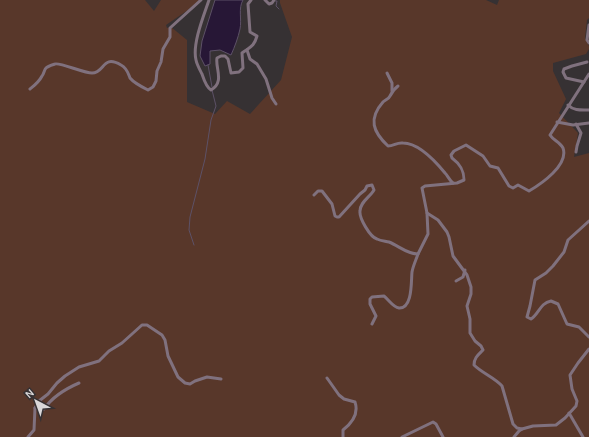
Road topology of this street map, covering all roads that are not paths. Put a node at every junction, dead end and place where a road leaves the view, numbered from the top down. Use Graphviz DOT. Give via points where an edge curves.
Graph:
graph roads {
  1 [pos="201,0"];
  2 [pos="209,0"];
  3 [pos="251,0"];
  4 [pos="265,0"];
  5 [pos="274,0"];
  6 [pos="589,25"];
  7 [pos="589,43"];
  8 [pos="247,50"];
  9 [pos="587,62"];
  10 [pos="387,73"];
  11 [pos="589,74"];
  12 [pos="584,82"];
  13 [pos="398,86"];
  14 [pos="30,89"];
  15 [pos="391,93"];
  16 [pos="276,104"];
  17 [pos="568,105"];
  18 [pos="589,110"];
  19 [pos="557,122"];
  20 [pos="589,123"];
  21 [pos="576,124"];
  22 [pos="576,152"];
  23 [pos="453,183"];
  24 [pos="314,195"];
  25 [pos="427,213"];
  26 [pos="589,221"];
  27 [pos="418,254"];
  28 [pos="465,270"];
  29 [pos="456,281"];
  30 [pos="372,324"];
  31 [pos="589,337"];
  32 [pos="589,349"];
  33 [pos="327,378"];
  34 [pos="221,379"];
  35 [pos="79,383"];
  36 [pos="35,408"];
  37 [pos="569,413"];
  38 [pos="522,429"];
  39 [pos="28,437"];
  40 [pos="343,437"];
  41 [pos="402,437"];
  42 [pos="443,437"];
  43 [pos="514,437"];
  44 [pos="583,437"];
  1 -- 14 [label="street" via="170,28 170,37 163,49 156,81 148,90 137,85 125,68 110,62 92,73 56,63 46,68 38,83"];
  2 -- 8 [label="street" via="197,37 196,60 210,90 215,87 219,78 217,58 225,56 231,73 234,74 243,68 242,53"];
  3 -- 8 [label="street" via="248,4 249,28 250,32 257,36 256,41"];
  4 -- 5 [label="street" via="269,4"];
  6 -- 7 [label="street"];
  8 -- 16 [label="street" via="250,59 257,64 266,79"];
  9 -- 12 [label="street" via="564,69 563,72 566,78"];
  10 -- 15 [label="street" via="392,83"];
  11 -- 12 [label="street"];
  12 -- 17 [label="street"];
  13 -- 15 [label="street"];
  15 -- 23 [label="street" via="377,110 373,120 379,138 388,146 404,143 416,147 431,158"];
  17 -- 18 [label="street" via="572,109"];
  17 -- 19 [label="street"];
  19 -- 21 [label="street"];
  19 -- 23 [label="street" via="550,135 563,149 563,157 555,172 530,191 518,185 513,188 509,186 498,168 490,166 483,156 466,145 451,155 461,166 464,174 464,180"];
  20 -- 21 [label="street"];
  21 -- 22 [label="street" via="581,133"];
  23 -- 25 [label="street" via="422,188"];
  24 -- 27 [label="street" via="322,190 332,204 335,216 339,217 367,186 372,185 372,194 359,210 369,232 378,240"];
  25 -- 27 [label="street" via="428,234"];
  25 -- 28 [label="street" via="447,232 453,256"];
  26 -- 31 [label="street" via="568,240 564,252 546,273 535,280 527,317 531,319 542,305 551,300 558,304 567,324 579,327"];
  27 -- 30 [label="street" via="413,266 410,296 406,304 398,308 384,296 372,297 370,304 376,316"];
  28 -- 29 [label="street" via="463,277"];
  28 -- 38 [label="street" via="471,287 467,306 470,333 482,346 474,365 502,386 514,424"];
  32 -- 37 [label="street" via="570,375 572,389 578,401"];
  33 -- 40 [label="street" via="339,395 355,402 353,420 343,430"];
  34 -- 36 [label="street" via="207,377 190,384 181,381 168,356 162,335 144,324 98,361 79,366 65,376"];
  35 -- 36 [label="street" via="63,390 44,409"];
  36 -- 39 [label="street" via="34,430"];
  37 -- 38 [label="street" via="556,424"];
  37 -- 44 [label="street"];
  38 -- 43 [label="street"];
  41 -- 42 [label="street" via="433,422"];
}
